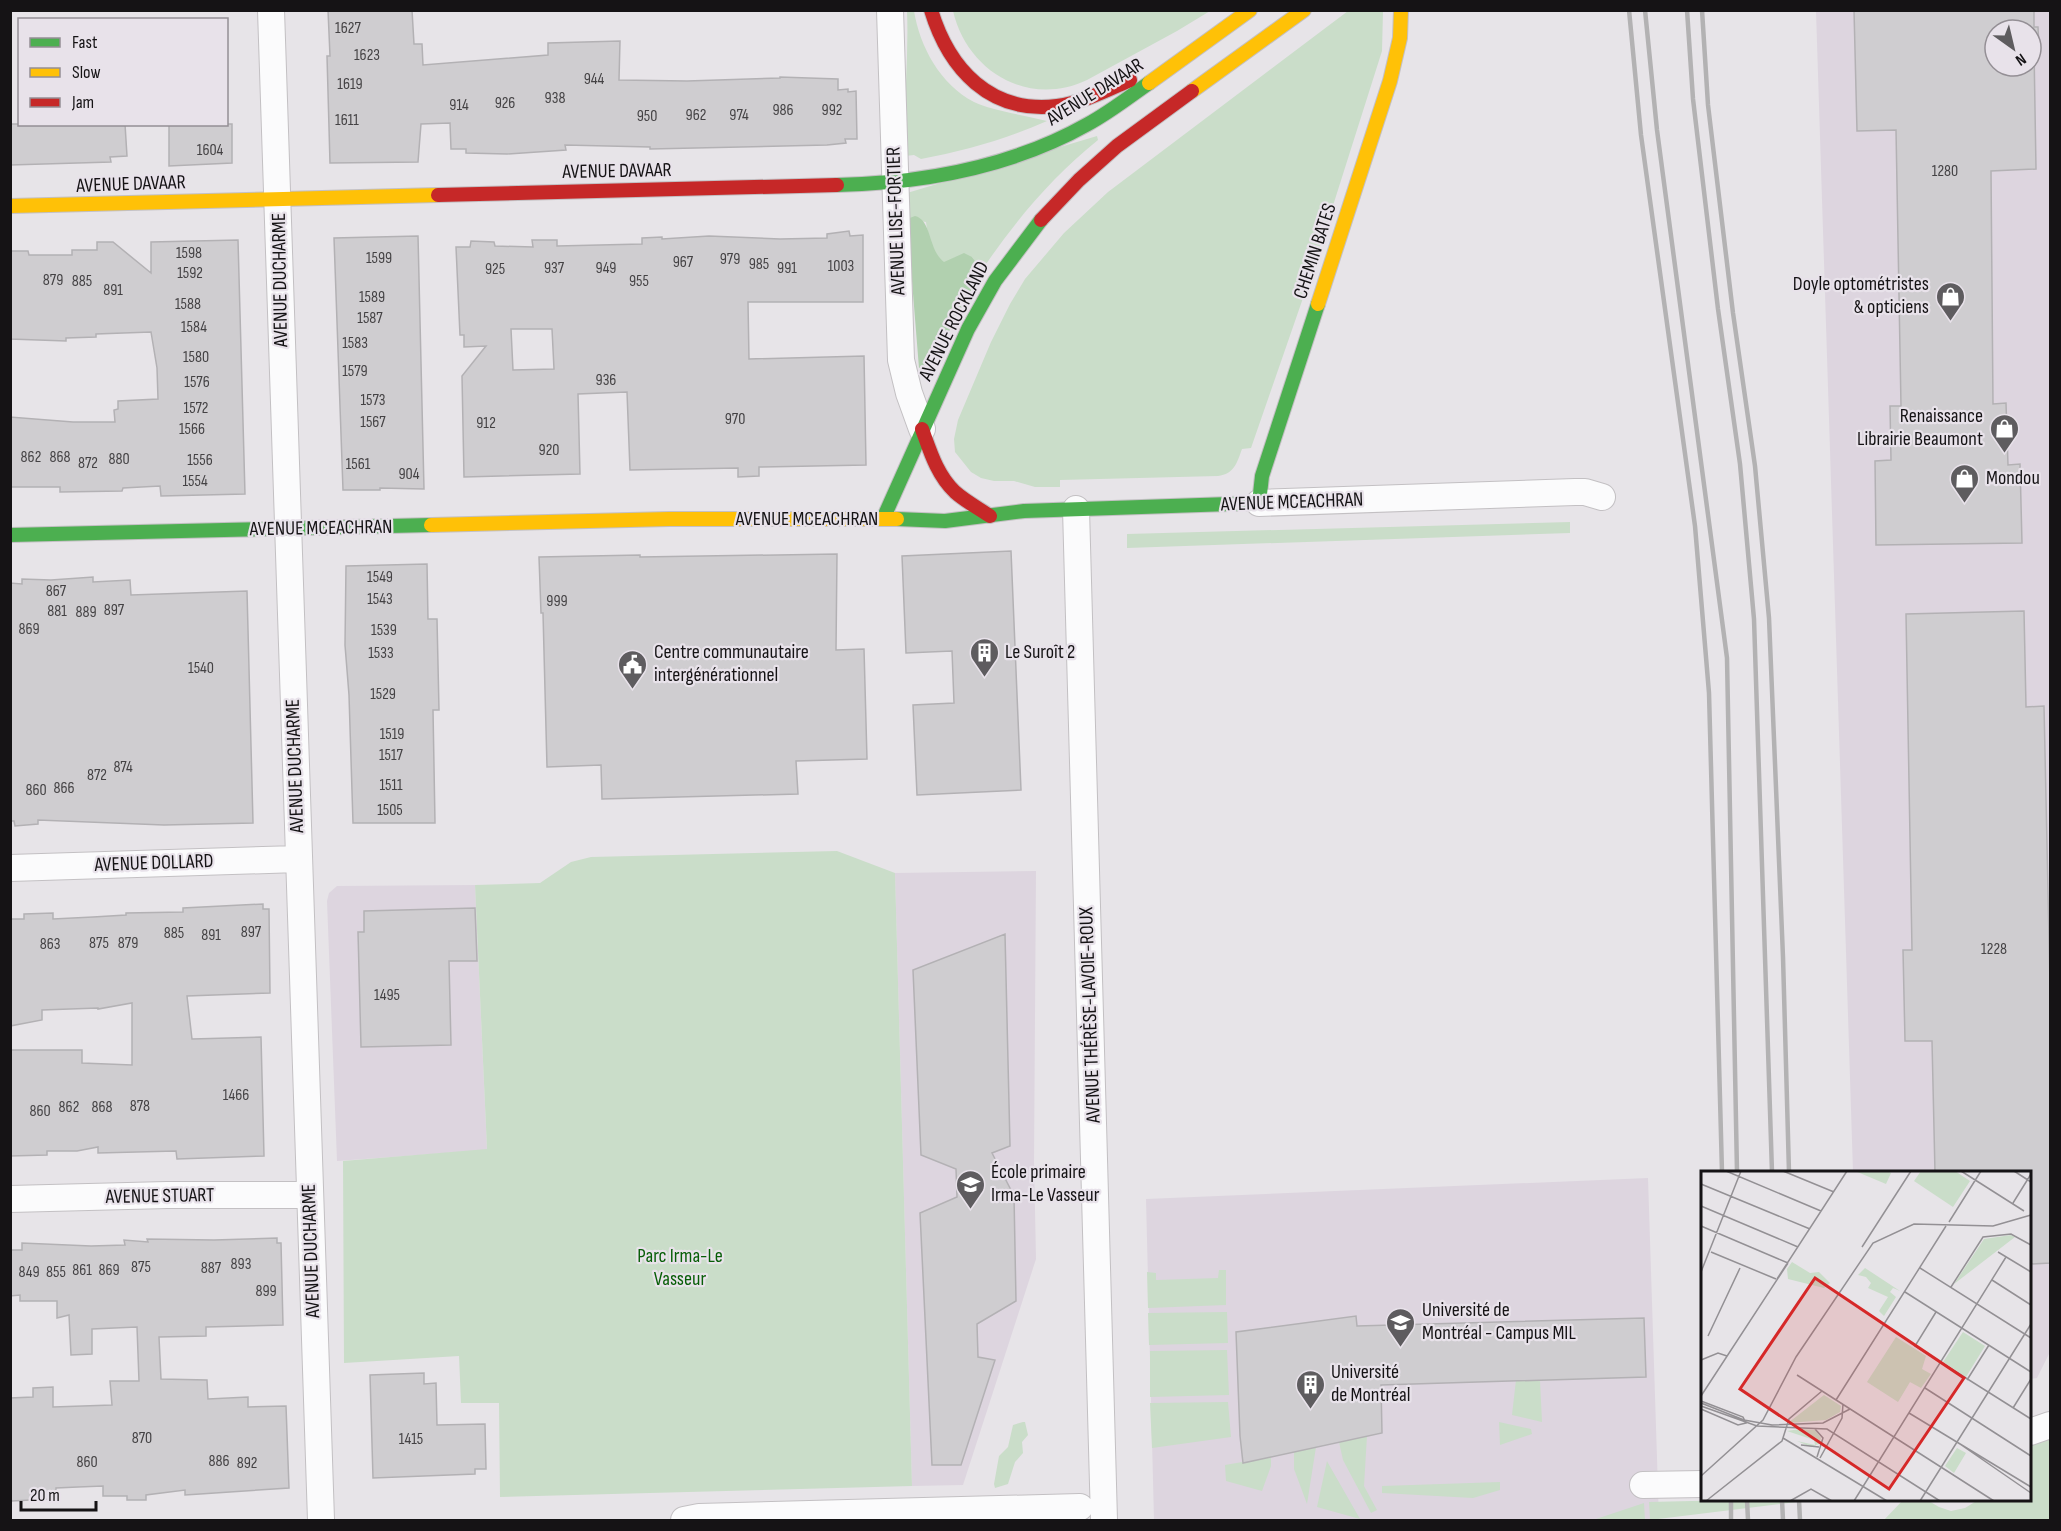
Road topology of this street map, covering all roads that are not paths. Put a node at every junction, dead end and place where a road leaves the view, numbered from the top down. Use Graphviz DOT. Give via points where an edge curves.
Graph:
graph roads {
  1 [pos="271,10"];
  2 [pos="890,10"];
  3 [pos="931,10"];
  4 [pos="1250,10"];
  5 [pos="1304,10"];
  6 [pos="1401,10"];
  7 [pos="1192,51"];
  8 [pos="895,183"];
  9 [pos="278,199"];
  10 [pos="10,206"];
  11 [pos="922,429"];
  12 [pos="1602,497"];
  13 [pos="1260,503"];
  14 [pos="1076,509"];
  15 [pos="990,516"];
  16 [pos="883,519"];
  17 [pos="287,528"];
  18 [pos="10,535"];
  19 [pos="298,859"];
  20 [pos="10,868"];
  21 [pos="310,1195"];
  22 [pos="10,1199"];
  23 [pos="2050,1425"];
  24 [pos="2031,1432"];
  25 [pos="1643,1485"];
  26 [pos="1701,1485"];
  27 [pos="1080,1507"];
  28 [pos="321,1521"];
  29 [pos="684,1521"];
  30 [pos="1104,1521"];
  1 -- 9 [label="street, AVENUE DUCHARME"];
  2 -- 8 [label="street, AVENUE LISE-FORTIER"];
  3 -- 7 [label="street" via="944,46 968,79 1000,99 1028,106 1057,106 1082,99"];
  4 -- 7 [label="street"];
  5 -- 11 [label="street, AVENUE ROCKLAND" via="1132,135 1054,204 994,281"];
  6 -- 13 [label="street, CHEMIN BATES" via="1400,38 1390,81 1262,476"];
  7 -- 8 [label="street, AVENUE DAVAAR" via="1104,114 1044,146 973,170"];
  8 -- 9 [label="street, AVENUE DAVAAR"];
  8 -- 11 [label="street, AVENUE LISE-FORTIER" via="901,360"];
  9 -- 10 [label="street, AVENUE DAVAAR"];
  9 -- 17 [label="street, AVENUE DUCHARME"];
  11 -- 15 [label="street" via="948,484"];
  11 -- 16 [label="street, AVENUE ROCKLAND"];
  12 -- 13 [label="street, AVENUE MCEACHRAN" via="1575,492"];
  13 -- 14 [label="street, AVENUE MCEACHRAN"];
  14 -- 15 [label="street, AVENUE MCEACHRAN"];
  14 -- 30 [label="street, AVENUE THÉRÈSE-LAVOIE-ROUX"];
  15 -- 16 [label="street, AVENUE MCEACHRAN" via="936,521"];
  16 -- 17 [label="street, AVENUE MCEACHRAN" via="669,519"];
  17 -- 18 [label="street, AVENUE MCEACHRAN"];
  17 -- 19 [label="street, AVENUE DUCHARME"];
  19 -- 20 [label="street, AVENUE DOLLARD"];
  19 -- 21 [label="street, AVENUE DUCHARME"];
  21 -- 22 [label="street, AVENUE STUART"];
  21 -- 28 [label="street, AVENUE DUCHARME"];
  23 -- 24 [label="street"];
  25 -- 26 [label="street"];
  27 -- 29 [label="street" via="699,1517"];
}
